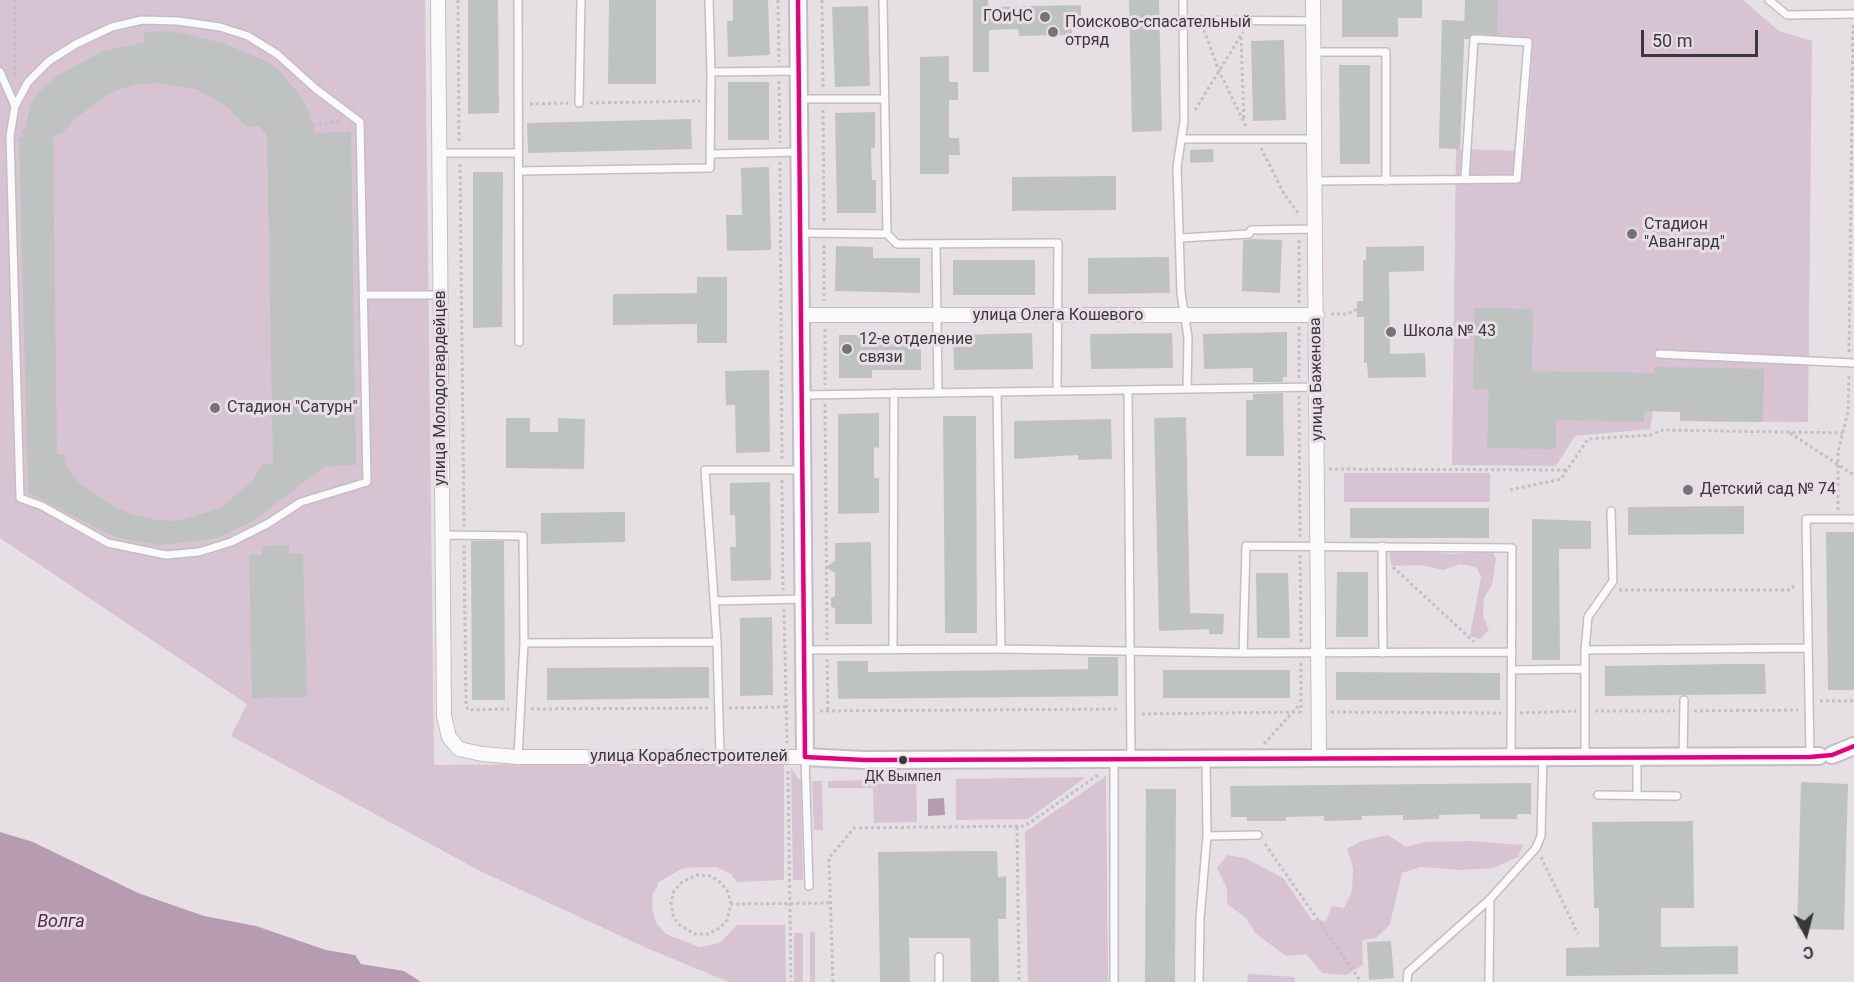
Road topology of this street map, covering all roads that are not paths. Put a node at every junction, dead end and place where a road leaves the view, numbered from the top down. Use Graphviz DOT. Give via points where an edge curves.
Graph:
graph roads {
  1 [pos="438,0"];
  2 [pos="518,0"];
  3 [pos="581,0"];
  4 [pos="709,0"];
  5 [pos="798,0"];
  6 [pos="884,0"];
  7 [pos="1184,0"];
  8 [pos="1313,0"];
  9 [pos="1769,0"];
  10 [pos="1853,14"];
  11 [pos="1184,20"];
  12 [pos="1313,21"];
  13 [pos="1313,52"];
  14 [pos="798,71"];
  15 [pos="0,72"];
  16 [pos="711,72"];
  17 [pos="798,99"];
  18 [pos="885,99"];
  19 [pos="579,103"];
  20 [pos="15,106"];
  21 [pos="1181,139"];
  22 [pos="1314,139"];
  23 [pos="799,152"];
  24 [pos="439,153"];
  25 [pos="518,153"];
  26 [pos="710,154"];
  27 [pos="519,171"];
  28 [pos="1466,178"];
  29 [pos="1315,181"];
  30 [pos="1386,181"];
  31 [pos="1316,229"];
  32 [pos="800,233"];
  33 [pos="887,234"];
  34 [pos="1181,238"];
  35 [pos="936,244"];
  36 [pos="364,295"];
  37 [pos="440,295"];
  38 [pos="800,315"];
  39 [pos="1184,315"];
  40 [pos="1321,315"];
  41 [pos="938,316"];
  42 [pos="1058,316"];
  43 [pos="519,342"];
  44 [pos="1659,354"];
  45 [pos="1851,363"];
  46 [pos="1317,387"];
  47 [pos="1187,389"];
  48 [pos="1128,390"];
  49 [pos="1058,391"];
  50 [pos="996,392"];
  51 [pos="894,393"];
  52 [pos="938,393"];
  53 [pos="801,395"];
  54 [pos="802,470"];
  55 [pos="1611,511"];
  56 [pos="1854,519"];
  57 [pos="441,535"];
  58 [pos="1319,545"];
  59 [pos="1382,546"];
  60 [pos="803,599"];
  61 [pos="714,602"];
  62 [pos="717,642"];
  63 [pos="524,643"];
  64 [pos="1808,648"];
  65 [pos="893,649"];
  66 [pos="1001,649"];
  67 [pos="804,650"];
  68 [pos="1132,650"];
  69 [pos="1586,650"];
  70 [pos="1512,652"];
  71 [pos="1243,653"];
  72 [pos="1320,653"];
  73 [pos="1383,653"];
  74 [pos="1585,669"];
  75 [pos="1512,670"];
  76 [pos="1684,700"];
  77 [pos="1854,746"];
  78 [pos="482,754"];
  79 [pos="720,756"];
  80 [pos="1637,756"];
  81 [pos="1683,756"];
  82 [pos="1820,756"];
  83 [pos="518,757"];
  84 [pos="805,757"];
  85 [pos="1511,757"];
  86 [pos="1543,757"];
  87 [pos="1585,757"];
  88 [pos="1319,758"];
  89 [pos="1131,759"];
  90 [pos="1206,759"];
  91 [pos="1114,761"];
  92 [pos="1598,795"];
  93 [pos="1637,795"];
  94 [pos="1677,796"];
  95 [pos="1258,835"];
  96 [pos="1207,836"];
  97 [pos="809,886"];
  98 [pos="1490,900"];
  99 [pos="939,957"];
  100 [pos="939,982"];
  101 [pos="1114,982"];
  102 [pos="1199,982"];
  103 [pos="1407,982"];
  104 [pos="1489,982"];
  1 -- 24 [label="street, улица Молодогвардейцев"];
  2 -- 25 [label="lane"];
  3 -- 19 [label="lane"];
  4 -- 16 [label="lane"];
  5 -- 14 [label="street"];
  6 -- 18 [label="lane"];
  7 -- 11 [label="lane"];
  8 -- 12 [label="street, улица Баженова"];
  9 -- 10 [label="lane" via="1787,15"];
  11 -- 12 [label="lane"];
  11 -- 21 [label="lane"];
  12 -- 13 [label="street, улица Баженова"];
  13 -- 22 [label="street, улица Баженова"];
  13 -- 30 [label="lane" via="1386,52"];
  14 -- 16 [label="lane"];
  14 -- 17 [label="street"];
  15 -- 20 [label="lane"];
  16 -- 26 [label="lane"];
  17 -- 18 [label="lane"];
  17 -- 23 [label="street"];
  18 -- 33 [label="lane"];
  20 -- 36 [label="lane" via="28,82 49,61 112,27 142,20 178,21 248,36 277,54 360,122"];
  20 -- 36 [label="lane" via="10,135 20,498 108,543 166,555 199,552 231,542 301,502 367,482"];
  21 -- 22 [label="lane"];
  21 -- 34 [label="lane" via="1177,167"];
  22 -- 29 [label="street, улица Баженова"];
  23 -- 26 [label="lane"];
  23 -- 32 [label="street"];
  24 -- 25 [label="lane"];
  24 -- 37 [label="street, улица Молодогвардейцев"];
  25 -- 27 [label="lane"];
  26 -- 27 [label="lane" via="710,168"];
  27 -- 43 [label="lane"];
  28 -- 28 [label="lane" via="1474,39 1528,42 1517,179"];
  28 -- 30 [label="lane"];
  29 -- 30 [label="lane"];
  29 -- 31 [label="street, улица Баженова"];
  31 -- 34 [label="lane" via="1251,230 1249,234"];
  31 -- 40 [label="street, улица Баженова"];
  32 -- 33 [label="lane"];
  32 -- 38 [label="street"];
  33 -- 35 [label="lane" via="897,244"];
  34 -- 39 [label="lane"];
  35 -- 41 [label="lane"];
  35 -- 42 [label="lane" via="1058,243"];
  36 -- 37 [label="lane"];
  37 -- 57 [label="street, улица Молодогвардейцев"];
  38 -- 41 [label="street, улица Олега Кошевого"];
  38 -- 53 [label="street"];
  39 -- 40 [label="street, улица Олега Кошевого"];
  39 -- 42 [label="street, улица Олега Кошевого"];
  39 -- 47 [label="lane" via="1188,337"];
  40 -- 46 [label="street, улица Баженова"];
  41 -- 42 [label="street, улица Олега Кошевого"];
  41 -- 52 [label="lane"];
  42 -- 49 [label="lane"];
  44 -- 45 [label="lane"];
  46 -- 47 [label="lane"];
  46 -- 58 [label="street, улица Баженова"];
  47 -- 48 [label="lane"];
  48 -- 49 [label="lane"];
  48 -- 68 [label="lane"];
  49 -- 50 [label="lane"];
  50 -- 52 [label="lane"];
  50 -- 66 [label="lane"];
  51 -- 52 [label="lane"];
  51 -- 53 [label="lane"];
  51 -- 65 [label="lane"];
  53 -- 54 [label="street"];
  54 -- 60 [label="street"];
  54 -- 61 [label="lane" via="705,470"];
  55 -- 69 [label="lane" via="1612,581 1588,617"];
  56 -- 64 [label="lane" via="1806,519"];
  57 -- 63 [label="lane" via="523,536"];
  57 -- 78 [label="street, улица Молодогвардейцев" via="444,716 449,737 459,748"];
  58 -- 59 [label="lane"];
  58 -- 71 [label="lane" via="1246,546"];
  58 -- 72 [label="street, улица Баженова"];
  59 -- 70 [label="lane" via="1512,548"];
  59 -- 73 [label="lane"];
  60 -- 61 [label="lane"];
  60 -- 67 [label="street"];
  61 -- 62 [label="lane"];
  62 -- 63 [label="lane"];
  62 -- 79 [label="lane"];
  63 -- 83 [label="lane"];
  64 -- 69 [label="lane"];
  64 -- 82 [label="lane" via="1809,710"];
  65 -- 66 [label="lane"];
  65 -- 67 [label="lane"];
  66 -- 68 [label="lane"];
  67 -- 84 [label="street"];
  68 -- 71 [label="lane"];
  68 -- 89 [label="lane"];
  69 -- 74 [label="lane"];
  70 -- 73 [label="lane"];
  70 -- 75 [label="lane"];
  71 -- 72 [label="lane"];
  72 -- 73 [label="lane"];
  72 -- 88 [label="street, улица Баженова"];
  74 -- 75 [label="lane"];
  74 -- 87 [label="lane"];
  75 -- 85 [label="lane"];
  76 -- 81 [label="lane"];
  77 -- 82 [label="street"];
  78 -- 83 [label="street, улица Кораблестроителей"];
  79 -- 83 [label="street, улица Кораблестроителей"];
  79 -- 84 [label="street, улица Кораблестроителей"];
  80 -- 81 [label="street, улица Кораблестроителей"];
  80 -- 87 [label="street, улица Кораблестроителей"];
  80 -- 93 [label="lane"];
  81 -- 82 [label="street, улица Кораблестроителей"];
  84 -- 91 [label="street, улица Кораблестроителей"];
  84 -- 97 [label="lane"];
  85 -- 86 [label="street, улица Кораблестроителей"];
  85 -- 88 [label="street, улица Кораблестроителей"];
  86 -- 87 [label="street, улица Кораблестроителей"];
  86 -- 98 [label="lane" via="1541,836 1536,848"];
  88 -- 90 [label="street, улица Кораблестроителей"];
  89 -- 90 [label="street, улица Кораблестроителей"];
  89 -- 91 [label="street, улица Кораблестроителей"];
  90 -- 96 [label="lane"];
  91 -- 101 [label="lane"];
  92 -- 93 [label="lane"];
  93 -- 94 [label="lane"];
  95 -- 96 [label="lane"];
  96 -- 102 [label="lane"];
  98 -- 103 [label="lane" via="1408,972"];
  98 -- 104 [label="lane"];
  99 -- 100 [label="lane"];
}
